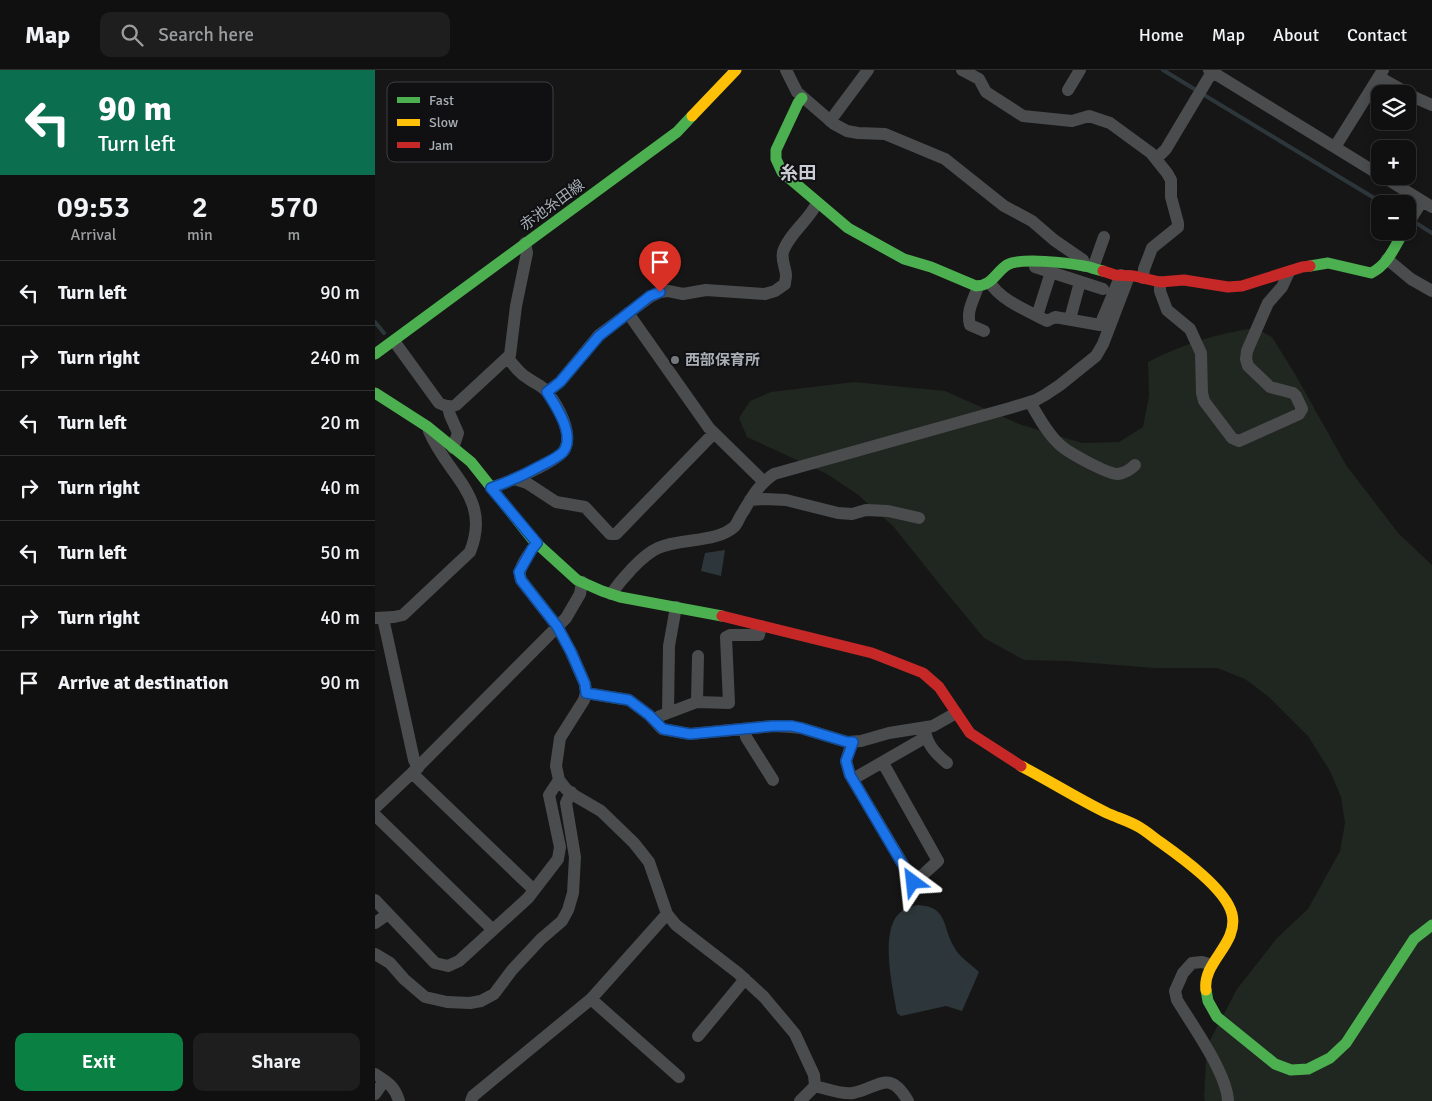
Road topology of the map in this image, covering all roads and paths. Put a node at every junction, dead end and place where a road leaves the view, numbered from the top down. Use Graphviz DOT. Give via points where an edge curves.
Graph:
graph roads {
  1 [pos="736,70"];
  2 [pos="786,70"];
  3 [pos="868,70"];
  4 [pos="962,70"];
  5 [pos="1079,70"];
  6 [pos="1211,71"];
  7 [pos="1381,73"];
  8 [pos="1068,90"];
  9 [pos="802,98"];
  10 [pos="1432,105"];
  11 [pos="830,121"];
  12 [pos="1335,147"];
  13 [pos="1156,159"];
  14 [pos="1371,170"];
  15 [pos="1396,185"];
  16 [pos="817,204"];
  17 [pos="1427,204"];
  18 [pos="1416,216"];
  19 [pos="1104,236"];
  20 [pos="1399,240"];
  21 [pos="525,243"];
  22 [pos="1387,259"];
  23 [pos="1028,261"];
  24 [pos="1089,267"];
  25 [pos="1051,272"];
  26 [pos="1289,272"];
  27 [pos="1125,275"];
  28 [pos="1143,278"];
  29 [pos="1080,282"];
  30 [pos="1159,282"];
  31 [pos="984,284"];
  32 [pos="1103,289"];
  33 [pos="1432,291"];
  34 [pos="628,314"];
  35 [pos="1037,316"];
  36 [pos="1070,319"];
  37 [pos="984,331"];
  38 [pos="394,341"];
  39 [pos="375,354"];
  40 [pos="508,358"];
  41 [pos="547,392"];
  42 [pos="375,393"];
  43 [pos="1030,402"];
  44 [pos="448,407"];
  45 [pos="428,427"];
  46 [pos="715,433"];
  47 [pos="453,448"];
  48 [pos="1135,465"];
  49 [pos="515,479"];
  50 [pos="763,482"];
  51 [pos="491,488"];
  52 [pos="750,500"];
  53 [pos="919,518"];
  54 [pos="537,543"];
  55 [pos="582,582"];
  56 [pos="611,594"];
  57 [pos="676,607"];
  58 [pos="379,618"];
  59 [pos="557,626"];
  60 [pos="761,626"];
  61 [pos="698,656"];
  62 [pos="586,693"];
  63 [pos="697,702"];
  64 [pos="668,712"];
  65 [pos="957,713"];
  66 [pos="654,720"];
  67 [pos="745,729"];
  68 [pos="925,732"];
  69 [pos="853,742"];
  70 [pos="883,762"];
  71 [pos="947,764"];
  72 [pos="415,770"];
  73 [pos="853,779"];
  74 [pos="559,780"];
  75 [pos="773,780"];
  76 [pos="571,792"];
  77 [pos="375,808"];
  78 [pos="375,815"];
  79 [pos="535,890"];
  80 [pos="375,900"];
  81 [pos="388,914"];
  82 [pos="667,914"];
  83 [pos="375,923"];
  84 [pos="1432,926"];
  85 [pos="493,930"];
  86 [pos="375,954"];
  87 [pos="1211,965"];
  88 [pos="745,980"];
  89 [pos="591,999"];
  90 [pos="698,1036"];
  91 [pos="679,1077"];
  92 [pos="380,1078"];
  93 [pos="815,1086"];
  94 [pos="375,1094"];
  95 [pos="858,1097"];
  96 [pos="399,1101"];
  97 [pos="471,1101"];
  98 [pos="800,1101"];
  99 [pos="908,1101"];
  100 [pos="1229,1101"];
  1 -- 21 [label="street, 赤池糸田線" via="677,132"];
  2 -- 9 [label="street"];
  3 -- 11 [label="street"];
  4 -- 13 [label="street" via="979,79 986,92 1023,116 1072,121 1089,116 1110,123"];
  5 -- 8 [label="street"];
  6 -- 12 [label="street"];
  6 -- 13 [label="street" via="1166,149"];
  7 -- 10 [label="street" via="1416,98"];
  7 -- 12 [label="street"];
  9 -- 11 [label="street"];
  9 -- 16 [label="street" via="776,150 776,159 782,172"];
  11 -- 24 [label="street" via="858,133 885,134 945,159 1004,206 1032,221"];
  12 -- 14 [label="street"];
  13 -- 28 [label="street" via="1171,180 1171,198 1179,223 1152,248"];
  15 -- 17 [label="street"];
  16 -- 31 [label="street" via="848,228 904,258"];
  16 -- 34 [label="street" via="786,244 782,254 785,284 775,292 660,292"];
  17 -- 18 [label="street"];
  19 -- 24 [label="street"];
  20 -- 22 [label="street"];
  21 -- 38 [label="street, 赤池糸田線"];
  21 -- 40 [label="street" via="527,253"];
  22 -- 26 [label="street" via="1378,271 1371,273 1328,263"];
  22 -- 33 [label="street"];
  23 -- 24 [label="street"];
  23 -- 25 [label="street" via="1029,265"];
  23 -- 31 [label="street" via="1007,265"];
  24 -- 27 [label="street"];
  25 -- 29 [label="street"];
  25 -- 35 [label="street"];
  26 -- 30 [label="street" via="1242,286 1184,280"];
  26 -- 30 [label="street" via="1269,303 1246,359 1247,366 1271,387 1293,393 1302,409 1299,414 1239,441 1232,438 1204,401 1201,353 1189,329 1167,310"];
  27 -- 28 [label="street"];
  27 -- 36 [label="street" via="1101,324"];
  27 -- 43 [label="street" via="1103,344 1096,356 1061,385"];
  28 -- 30 [label="street"];
  29 -- 32 [label="street"];
  29 -- 36 [label="street"];
  31 -- 35 [label="street"];
  31 -- 37 [label="street" via="969,309 970,325"];
  34 -- 41 [label="street" via="599,336 560,382"];
  34 -- 46 [label="street"];
  35 -- 36 [label="street" via="1047,321 1055,317"];
  38 -- 39 [label="street, 赤池糸田線"];
  38 -- 44 [label="street" via="439,403"];
  40 -- 41 [label="street" via="517,370"];
  40 -- 44 [label="street" via="457,405"];
  41 -- 49 [label="street" via="565,426 565,450"];
  42 -- 45 [label="street"];
  43 -- 48 [label="street" via="1058,444 1069,451 1117,474"];
  43 -- 50 [label="street" via="774,474"];
  44 -- 47 [label="street" via="458,433"];
  45 -- 47 [label="street"];
  45 -- 58 [label="street" via="434,442 470,495 477,518 475,540 470,552 405,614"];
  46 -- 49 [label="street" via="616,534 610,534 585,507 556,502"];
  46 -- 50 [label="street"];
  47 -- 51 [label="street" via="471,462"];
  49 -- 51 [label="street"];
  50 -- 52 [label="street"];
  51 -- 54 [label="street"];
  52 -- 53 [label="street" via="786,500 838,513 888,511"];
  52 -- 56 [label="street" via="735,526 720,534 657,548"];
  54 -- 55 [label="street"];
  54 -- 59 [label="street" via="519,572 521,580"];
  55 -- 56 [label="street"];
  55 -- 59 [label="street" via="580,594 566,618"];
  56 -- 57 [label="street"];
  57 -- 60 [label="street"];
  57 -- 64 [label="street" via="669,646"];
  58 -- 72 [label="street"];
  59 -- 62 [label="street" via="575,660"];
  59 -- 72 [label="street"];
  60 -- 63 [label="street" via="759,635 726,637 729,703"];
  60 -- 65 [label="street" via="872,653 923,673 939,687"];
  61 -- 63 [label="street"];
  62 -- 66 [label="street" via="629,700"];
  62 -- 74 [label="street" via="560,738 556,766"];
  63 -- 64 [label="street"];
  64 -- 66 [label="street"];
  65 -- 68 [label="street"];
  65 -- 87 [label="street" via="970,733 1002,755 1139,827 1211,882 1228,903 1233,928 1223,950"];
  66 -- 67 [label="street" via="663,729 690,734"];
  67 -- 69 [label="street" via="792,726"];
  67 -- 75 [label="street" via="746,737"];
  68 -- 69 [label="street" via="889,732"];
  68 -- 70 [label="street"];
  68 -- 71 [label="street" via="935,753"];
  69 -- 73 [label="street" via="846,761"];
  70 -- 73 [label="street"];
  70 -- 73 [label="street" via="938,861 917,880 913,882"];
  72 -- 77 [label="street"];
  72 -- 79 [label="street"];
  74 -- 76 [label="street"];
  74 -- 79 [label="street" via="549,795 560,847 558,858"];
  76 -- 82 [label="street" via="601,811 635,843 649,862"];
  76 -- 86 [label="street" via="566,803 575,857 573,893 568,910 562,921 535,945 494,994 470,1003 425,998 390,963"];
  78 -- 85 [label="street"];
  79 -- 85 [label="street"];
  80 -- 81 [label="street"];
  81 -- 83 [label="street"];
  81 -- 85 [label="street" via="435,963 448,966 459,961"];
  82 -- 88 [label="street"];
  82 -- 89 [label="street"];
  84 -- 87 [label="street" via="1414,939 1346,1043 1330,1058 1308,1069 1291,1070 1275,1064 1217,1017 1208,1001 1205,981"];
  87 -- 100 [label="street" via="1192,963 1175,990 1177,1000 1224,1080"];
  88 -- 90 [label="street"];
  88 -- 93 [label="street" via="795,1034 814,1075"];
  89 -- 91 [label="street"];
  89 -- 97 [label="street" via="473,1096"];
  92 -- 94 [label="street"];
  92 -- 96 [label="street" via="396,1092"];
  93 -- 95 [label="street"];
  93 -- 98 [label="street"];
  95 -- 99 [label="street" via="877,1084 887,1082 897,1085"];
}
